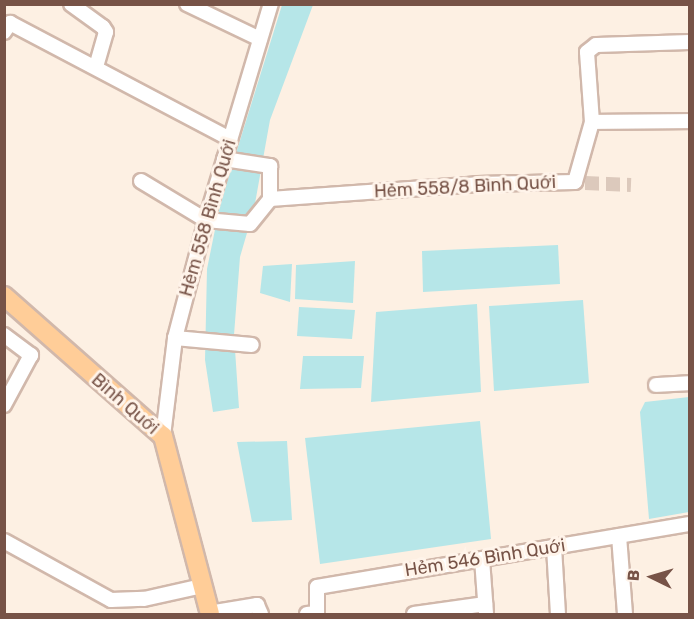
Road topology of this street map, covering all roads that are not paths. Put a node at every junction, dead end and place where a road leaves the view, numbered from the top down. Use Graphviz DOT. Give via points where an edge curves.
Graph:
graph roads {
  1 [pos="71,4"];
  2 [pos="187,4"];
  3 [pos="271,4"];
  4 [pos="7,27"];
  5 [pos="260,39"];
  6 [pos="690,42"];
  7 [pos="96,66"];
  8 [pos="690,121"];
  9 [pos="592,122"];
  10 [pos="230,139"];
  11 [pos="227,160"];
  12 [pos="141,181"];
  13 [pos="270,199"];
  14 [pos="209,220"];
  15 [pos="5,297"];
  16 [pos="4,335"];
  17 [pos="176,338"];
  18 [pos="246,344"];
  19 [pos="690,383"];
  20 [pos="657,385"];
  21 [pos="4,405"];
  22 [pos="163,436"];
  23 [pos="690,524"];
  24 [pos="619,536"];
  25 [pos="4,541"];
  26 [pos="554,547"];
  27 [pos="482,559"];
  28 [pos="202,586"];
  29 [pos="486,609"];
  30 [pos="210,614"];
  31 [pos="314,614"];
  32 [pos="261,615"];
  33 [pos="414,615"];
  34 [pos="558,615"];
  35 [pos="625,615"];
  1 -- 7 [label="street" via="106,32"];
  2 -- 5 [label="street"];
  3 -- 5 [label="street, Hẻm 558 Bình Quới"];
  4 -- 7 [label="street"];
  5 -- 10 [label="street, Hẻm 558 Bình Quới"];
  6 -- 9 [label="street, Hẻm 558/8 Bình Quới" via="596,45 587,52"];
  7 -- 10 [label="street"];
  8 -- 9 [label="street"];
  9 -- 13 [label="street, Hẻm 558/8 Bình Quới" via="580,183 477,184"];
  10 -- 11 [label="street, Hẻm 558 Bình Quới"];
  11 -- 13 [label="street" via="270,166"];
  11 -- 14 [label="street, Hẻm 558 Bình Quới"];
  12 -- 14 [label="street"];
  13 -- 14 [label="street" via="254,222"];
  14 -- 17 [label="street, Hẻm 558 Bình Quới"];
  15 -- 22 [label="main road, Bình Quới"];
  16 -- 21 [label="street" via="31,355"];
  17 -- 18 [label="street"];
  17 -- 22 [label="street, Hẻm 558 Bình Quới"];
  19 -- 20 [label="street"];
  22 -- 28 [label="main road, Bình Quới"];
  23 -- 24 [label="street, Hẻm 546 Bình Quới"];
  24 -- 26 [label="street, Hẻm 546 Bình Quới"];
  24 -- 35 [label="street"];
  25 -- 28 [label="street" via="111,600 144,599"];
  26 -- 27 [label="street, Hẻm 546 Bình Quới"];
  26 -- 34 [label="street"];
  27 -- 29 [label="street"];
  27 -- 31 [label="street, Hẻm 546 Bình Quới" via="317,587"];
  28 -- 30 [label="main road, Bình Quới"];
  29 -- 33 [label="street"];
  30 -- 32 [label="street" via="257,605"];
}
